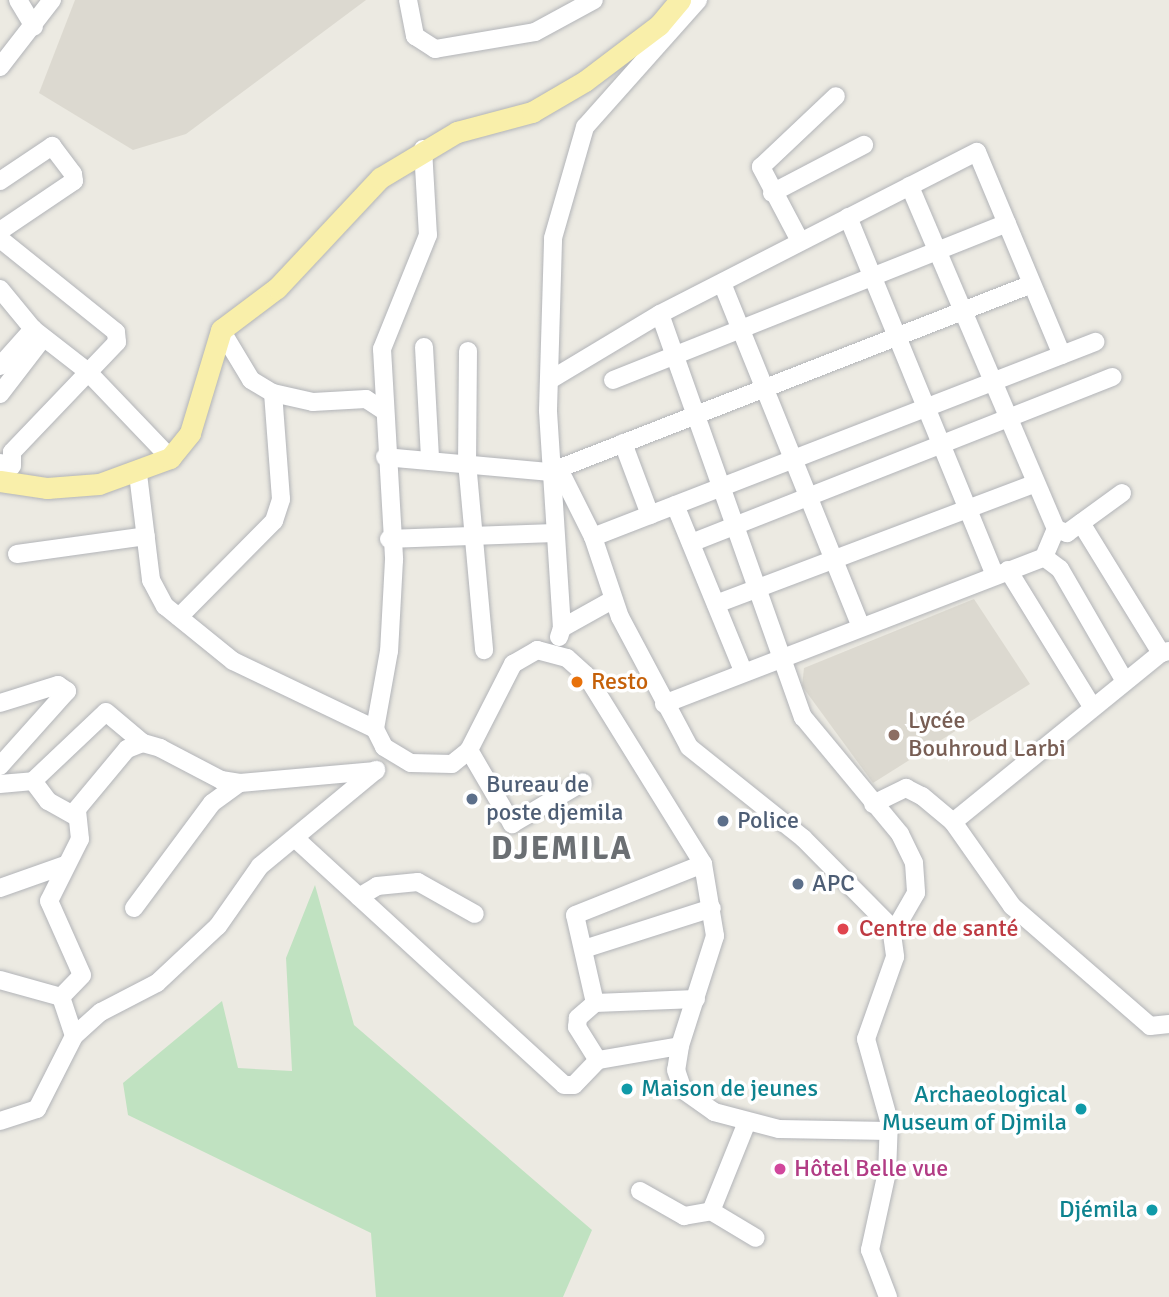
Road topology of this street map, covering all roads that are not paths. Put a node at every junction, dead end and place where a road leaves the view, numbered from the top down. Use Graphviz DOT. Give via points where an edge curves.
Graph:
graph roads {
  1 [pos="18,0"];
  2 [pos="52,0"];
  3 [pos="408,0"];
  4 [pos="594,0"];
  5 [pos="680,0"];
  6 [pos="698,0"];
  7 [pos="27,33"];
  8 [pos="0,47"];
  9 [pos="0,67"];
  10 [pos="836,96"];
  11 [pos="864,145"];
  12 [pos="423,149"];
  13 [pos="0,181"];
  14 [pos="910,186"];
  15 [pos="772,193"];
  16 [pos="848,217"];
  17 [pos="1007,223"];
  18 [pos="1,239"];
  19 [pos="800,241"];
  20 [pos="937,251"];
  21 [pos="873,277"];
  22 [pos="722,283"];
  23 [pos="1032,284"];
  24 [pos="0,289"];
  25 [pos="962,312"];
  26 [pos="660,314"];
  27 [pos="221,330"];
  28 [pos="741,330"];
  29 [pos="38,334"];
  30 [pos="898,337"];
  31 [pos="1095,342"];
  32 [pos="424,347"];
  33 [pos="468,351"];
  34 [pos="1062,355"];
  35 [pos="674,356"];
  36 [pos="0,366"];
  37 [pos="87,371"];
  38 [pos="1112,377"];
  39 [pos="550,380"];
  40 [pos="613,380"];
  41 [pos="990,383"];
  42 [pos="763,389"];
  43 [pos="273,393"];
  44 [pos="0,394"];
  45 [pos="927,407"];
  46 [pos="383,410"];
  47 [pos="697,415"];
  48 [pos="1007,418"];
  49 [pos="624,443"];
  50 [pos="942,444"];
  51 [pos="385,457"];
  52 [pos="170,458"];
  53 [pos="430,458"];
  54 [pos="790,460"];
  55 [pos="467,462"];
  56 [pos="0,463"];
  57 [pos="554,469"];
  58 [pos="138,474"];
  59 [pos="0,481"];
  60 [pos="1036,483"];
  61 [pos="719,485"];
  62 [pos="1122,493"];
  63 [pos="806,498"];
  64 [pos="676,505"];
  65 [pos="968,508"];
  66 [pos="650,515"];
  67 [pos="1081,523"];
  68 [pos="732,526"];
  69 [pos="1056,529"];
  70 [pos="475,533"];
  71 [pos="553,533"];
  72 [pos="146,536"];
  73 [pos="593,537"];
  74 [pos="389,539"];
  75 [pos="691,543"];
  76 [pos="18,554"];
  77 [pos="1044,557"];
  78 [pos="833,560"];
  79 [pos="1001,573"];
  80 [pos="759,587"];
  81 [pos="612,600"];
  82 [pos="716,604"];
  83 [pos="179,617"];
  84 [pos="860,624"];
  85 [pos="562,628"];
  86 [pos="484,650"];
  87 [pos="554,650"];
  88 [pos="1165,652"];
  89 [pos="785,653"];
  90 [pos="743,671"];
  91 [pos="1124,678"];
  92 [pos="0,703"];
  93 [pos="664,704"];
  94 [pos="1091,705"];
  95 [pos="375,729"];
  96 [pos="143,743"];
  97 [pos="469,750"];
  98 [pos="395,754"];
  99 [pos="0,766"];
  100 [pos="375,771"];
  101 [pos="33,781"];
  102 [pos="583,782"];
  103 [pos="240,783"];
  104 [pos="0,784"];
  105 [pos="873,804"];
  106 [pos="75,816"];
  107 [pos="953,822"];
  108 [pos="297,840"];
  109 [pos="703,864"];
  110 [pos="65,865"];
  111 [pos="0,888"];
  112 [pos="359,897"];
  113 [pos="134,908"];
  114 [pos="712,908"];
  115 [pos="475,914"];
  116 [pos="893,933"];
  117 [pos="587,948"];
  118 [pos="0,980"];
  119 [pos="61,997"];
  120 [pos="696,999"];
  121 [pos="595,1003"];
  122 [pos="1169,1024"];
  123 [pos="74,1036"];
  124 [pos="680,1046"];
  125 [pos="598,1060"];
  126 [pos="0,1121"];
  127 [pos="747,1122"];
  128 [pos="890,1131"];
  129 [pos="640,1191"];
  130 [pos="711,1211"];
  131 [pos="756,1238"];
  132 [pos="888,1297"];
  1 -- 7 [label="street"];
  2 -- 7 [label="street"];
  3 -- 4 [label="street" via="415,36 435,49 535,32"];
  5 -- 12 [label="main road" via="635,46 564,94 532,112 457,132"];
  6 -- 39 [label="street" via="585,127 553,238"];
  7 -- 8 [label="street"];
  7 -- 9 [label="street"];
  10 -- 15 [label="street" via="761,167"];
  11 -- 15 [label="street"];
  12 -- 27 [label="main road" via="380,178 276,288"];
  12 -- 46 [label="street" via="428,235 382,349"];
  13 -- 18 [label="street" via="52,146 74,174 74,181"];
  14 -- 16 [label="street"];
  14 -- 17 [label="street" via="977,152"];
  14 -- 20 [label="street"];
  15 -- 19 [label="street"];
  16 -- 19 [label="street"];
  16 -- 21 [label="street"];
  17 -- 20 [label="street"];
  17 -- 23 [label="street"];
  18 -- 37 [label="street" via="116,332 117,342"];
  19 -- 22 [label="street"];
  20 -- 21 [label="street"];
  20 -- 25 [label="street"];
  21 -- 28 [label="street"];
  21 -- 30 [label="street"];
  22 -- 26 [label="street"];
  22 -- 28 [label="street"];
  23 -- 25 [label="street"];
  23 -- 34 [label="street"];
  24 -- 29 [label="street"];
  25 -- 30 [label="street"];
  25 -- 41 [label="street"];
  26 -- 35 [label="street"];
  26 -- 39 [label="street"];
  27 -- 43 [label="street" via="251,380"];
  27 -- 52 [label="main road" via="190,433"];
  28 -- 35 [label="street"];
  28 -- 42 [label="street"];
  29 -- 36 [label="street"];
  29 -- 37 [label="street"];
  29 -- 44 [label="street"];
  30 -- 42 [label="street"];
  30 -- 45 [label="street"];
  31 -- 34 [label="street"];
  32 -- 53 [label="street"];
  33 -- 55 [label="street"];
  34 -- 41 [label="street"];
  35 -- 40 [label="street"];
  35 -- 47 [label="street"];
  37 -- 52 [label="street"];
  37 -- 56 [label="street" via="12,452 12,466"];
  38 -- 48 [label="street"];
  39 -- 57 [label="street"];
  41 -- 45 [label="street"];
  41 -- 48 [label="street"];
  42 -- 47 [label="street"];
  42 -- 54 [label="street"];
  43 -- 46 [label="street" via="313,402 366,399"];
  43 -- 83 [label="street" via="281,499 274,521"];
  45 -- 50 [label="street"];
  45 -- 54 [label="street"];
  46 -- 51 [label="street"];
  47 -- 49 [label="street"];
  47 -- 61 [label="street"];
  48 -- 50 [label="street"];
  48 -- 60 [label="street"];
  49 -- 57 [label="street"];
  49 -- 66 [label="street"];
  50 -- 63 [label="street"];
  50 -- 65 [label="street"];
  51 -- 53 [label="street"];
  51 -- 74 [label="street"];
  52 -- 58 [label="main road"];
  53 -- 55 [label="street"];
  54 -- 61 [label="street"];
  54 -- 63 [label="street"];
  55 -- 57 [label="street"];
  55 -- 70 [label="street"];
  57 -- 71 [label="street"];
  57 -- 73 [label="street"];
  58 -- 59 [label="main road" via="47,488"];
  58 -- 72 [label="street"];
  60 -- 65 [label="street"];
  60 -- 69 [label="street"];
  61 -- 64 [label="street"];
  61 -- 68 [label="street"];
  62 -- 67 [label="street"];
  63 -- 68 [label="street"];
  63 -- 78 [label="street"];
  64 -- 66 [label="street"];
  64 -- 75 [label="street"];
  65 -- 78 [label="street"];
  65 -- 79 [label="street"];
  66 -- 73 [label="street"];
  67 -- 69 [label="street" via="1067,533"];
  67 -- 88 [label="street"];
  68 -- 75 [label="street"];
  68 -- 80 [label="street"];
  69 -- 77 [label="street"];
  70 -- 71 [label="street"];
  70 -- 74 [label="street"];
  70 -- 86 [label="street"];
  71 -- 85 [label="street"];
  72 -- 76 [label="street"];
  72 -- 83 [label="street" via="150,580"];
  73 -- 81 [label="street"];
  74 -- 95 [label="street" via="394,560 389,651"];
  75 -- 82 [label="street"];
  77 -- 79 [label="street"];
  77 -- 91 [label="street" via="1060,569"];
  78 -- 80 [label="street"];
  78 -- 84 [label="street"];
  79 -- 84 [label="street"];
  79 -- 94 [label="street"];
  80 -- 82 [label="street"];
  80 -- 89 [label="street"];
  81 -- 85 [label="street"];
  81 -- 93 [label="street"];
  82 -- 90 [label="street"];
  83 -- 95 [label="street" via="233,661"];
  84 -- 89 [label="street"];
  85 -- 87 [label="street"];
  87 -- 97 [label="street" via="528,653 513,664"];
  87 -- 109 [label="street" via="586,675"];
  88 -- 91 [label="street"];
  89 -- 90 [label="street"];
  89 -- 105 [label="street" via="803,717"];
  90 -- 93 [label="street"];
  91 -- 94 [label="street"];
  92 -- 99 [label="street" via="58,685 67,691"];
  93 -- 116 [label="street" via="689,747 803,838"];
  94 -- 107 [label="street"];
  95 -- 98 [label="street"];
  96 -- 101 [label="street" via="106,712"];
  96 -- 103 [label="street"];
  96 -- 106 [label="street" via="127,749"];
  97 -- 98 [label="street" via="452,764 433,766"];
  97 -- 102 [label="street" via="512,824"];
  98 -- 100 [label="street"];
  100 -- 103 [label="street"];
  100 -- 108 [label="street"];
  101 -- 104 [label="street"];
  101 -- 106 [label="street" via="48,801"];
  103 -- 113 [label="street" via="212,803"];
  105 -- 107 [label="street" via="906,789"];
  105 -- 116 [label="street" via="900,834 917,876 916,893"];
  106 -- 110 [label="street" via="80,839"];
  107 -- 122 [label="street" via="1012,906 1150,1026"];
  108 -- 112 [label="street"];
  108 -- 123 [label="street" via="260,866 218,926 158,984 101,1012"];
  109 -- 114 [label="street"];
  109 -- 117 [label="street" via="578,910"];
  110 -- 111 [label="street"];
  110 -- 119 [label="street" via="49,901 82,975"];
  112 -- 115 [label="street" via="377,886 418,882"];
  112 -- 125 [label="street" via="564,1085 574,1085"];
  114 -- 117 [label="street"];
  114 -- 120 [label="street" via="710,965"];
  116 -- 128 [label="street" via="895,957 866,1039"];
  117 -- 121 [label="street"];
  118 -- 119 [label="street"];
  119 -- 123 [label="street"];
  120 -- 121 [label="street"];
  120 -- 124 [label="street"];
  121 -- 125 [label="street" via="578,1017 577,1027"];
  123 -- 126 [label="street" via="37,1110"];
  124 -- 125 [label="street"];
  124 -- 127 [label="street" via="676,1070 683,1090 714,1112"];
  127 -- 128 [label="street" via="779,1129"];
  127 -- 130 [label="street"];
  128 -- 132 [label="street" via="870,1250"];
  129 -- 130 [label="street" via="684,1216"];
  130 -- 131 [label="street"];
}
